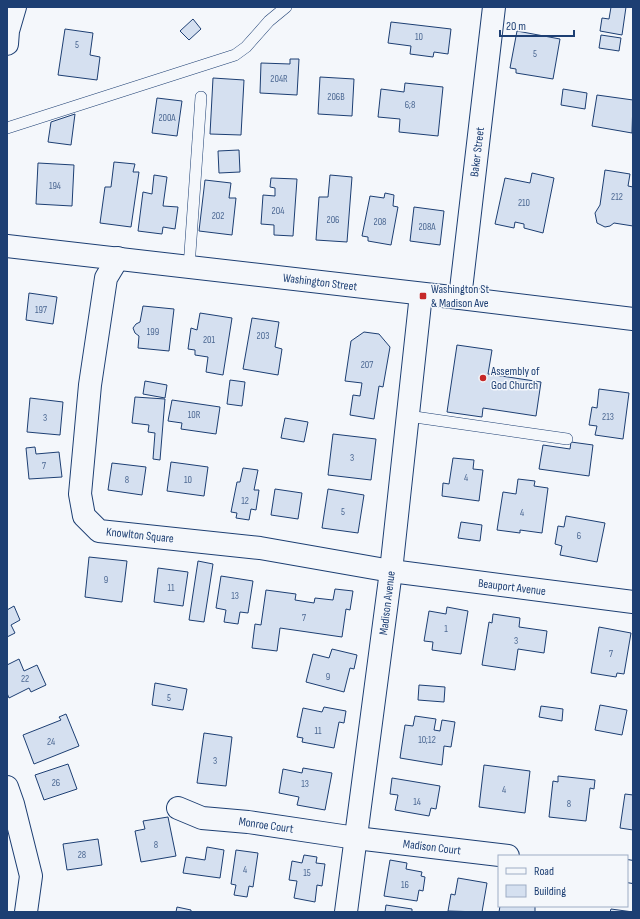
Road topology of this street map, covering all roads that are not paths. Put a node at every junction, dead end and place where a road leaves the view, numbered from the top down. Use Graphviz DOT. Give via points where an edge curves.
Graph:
graph roads {
  1 [pos="15,7"];
  2 [pos="286,7"];
  3 [pos="494,7"];
  4 [pos="7,44"];
  5 [pos="201,97"];
  6 [pos="7,128"];
  7 [pos="7,246"];
  8 [pos="118,258"];
  9 [pos="189,267"];
  10 [pos="421,294"];
  11 [pos="460,298"];
  12 [pos="633,319"];
  13 [pos="408,416"];
  14 [pos="568,439"];
  15 [pos="391,571"];
  16 [pos="633,602"];
  17 [pos="7,787"];
  18 [pos="178,808"];
  19 [pos="356,838"];
  20 [pos="500,855"];
  21 [pos="26,912"];
  22 [pos="346,912"];
  1 -- 4 [label="street"];
  2 -- 6 [label="lane" via="234,56"];
  3 -- 11 [label="street, Baker Street"];
  5 -- 9 [label="lane"];
  7 -- 8 [label="street, Washington Street"];
  8 -- 9 [label="street, Washington Street"];
  8 -- 15 [label="street, Knowlton Square" via="106,278 90,385 80,494 84,516 98,531 260,548"];
  9 -- 10 [label="street, Washington Street"];
  10 -- 11 [label="street, Washington Street"];
  10 -- 13 [label="street, Madison Avenue"];
  11 -- 12 [label="street, Washington Street"];
  13 -- 14 [label="lane"];
  13 -- 15 [label="street, Madison Avenue"];
  15 -- 16 [label="street, Beauport Avenue"];
  15 -- 19 [label="street, Madison Avenue"];
  17 -- 21 [label="street" via="31,876"];
  18 -- 19 [label="street, Monroe Court" via="202,818"];
  19 -- 20 [label="street, Madison Court"];
  19 -- 22 [label="street, Madison Avenue"];
}
